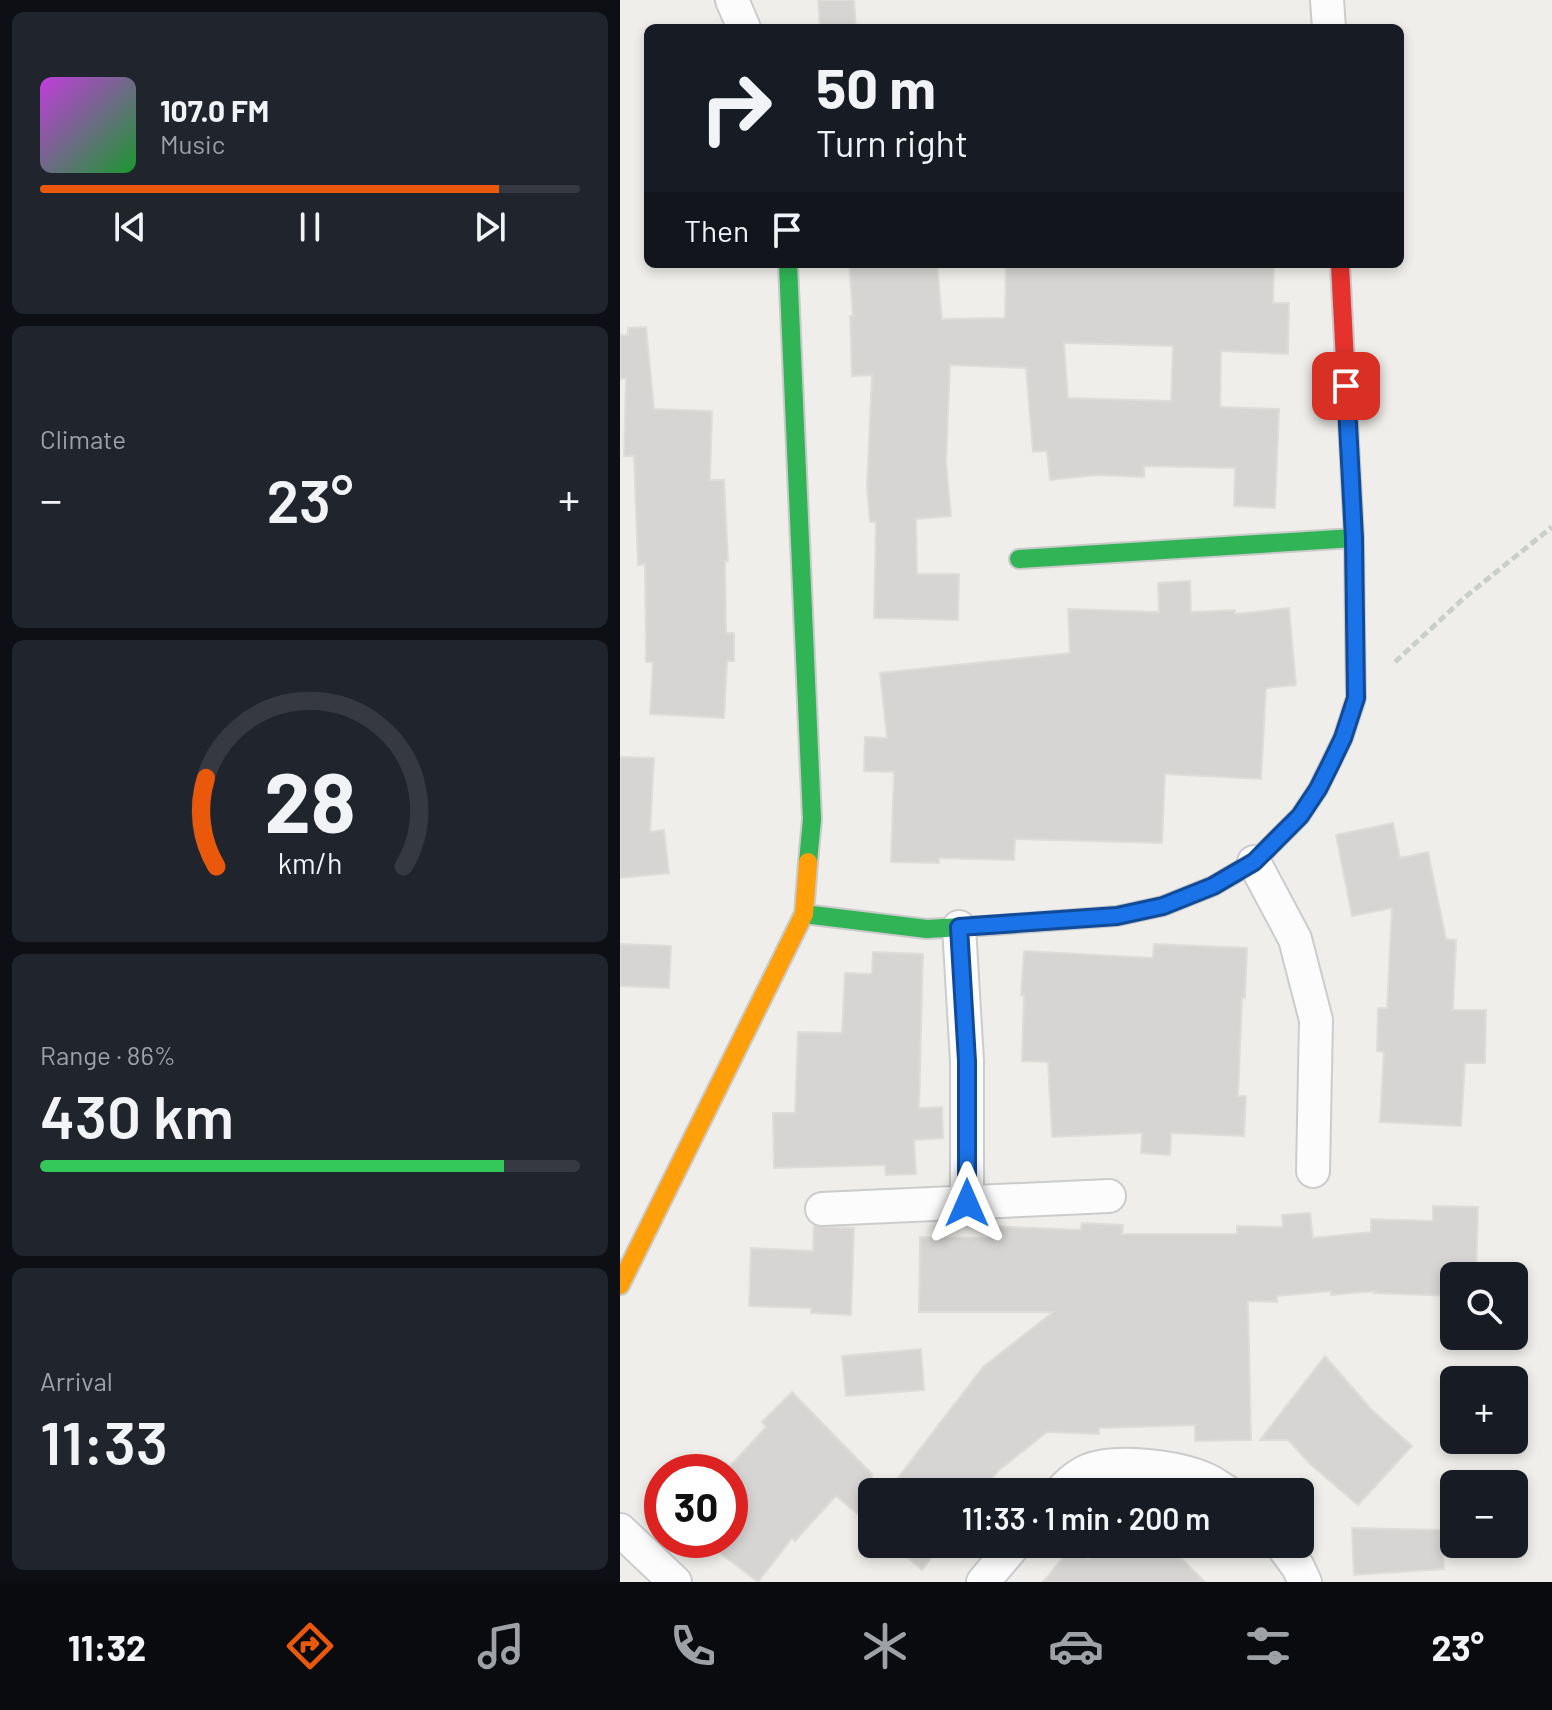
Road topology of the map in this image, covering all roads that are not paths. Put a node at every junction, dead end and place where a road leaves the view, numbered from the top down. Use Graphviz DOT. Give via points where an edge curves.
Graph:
graph roads {
  1 [pos="732,0"];
  2 [pos="1327,0"];
  3 [pos="742,24"];
  4 [pos="1329,24"];
  5 [pos="788,268"];
  6 [pos="1340,268"];
  7 [pos="1354,538"];
  8 [pos="1019,559"];
  9 [pos="1254,862"];
  10 [pos="804,914"];
  11 [pos="959,927"];
  12 [pos="1313,1171"];
  13 [pos="1109,1196"];
  14 [pos="967,1203"];
  15 [pos="822,1209"];
  16 [pos="620,1285"];
  17 [pos="1074,1478"];
  18 [pos="1205,1478"];
  19 [pos="620,1530"];
  20 [pos="1003,1558"];
  21 [pos="1291,1558"];
  22 [pos="675,1582"];
  23 [pos="983,1582"];
  24 [pos="1305,1582"];
  1 -- 3 [label="street"];
  2 -- 4 [label="street"];
  5 -- 10 [label="street" via="812,819"];
  6 -- 7 [label="street"];
  7 -- 8 [label="street"];
  7 -- 9 [label="street" via="1356,698 1318,789 1300,816"];
  9 -- 11 [label="street" via="1163,906 1117,916"];
  9 -- 12 [label="street" via="1295,939 1316,1020"];
  10 -- 11 [label="street" via="927,929"];
  10 -- 16 [label="street"];
  11 -- 14 [label="street" via="967,1061"];
  13 -- 14 [label="street"];
  14 -- 15 [label="street"];
  17 -- 18 [label="street" via="1109,1465 1161,1467"];
  19 -- 22 [label="street"];
  20 -- 23 [label="street"];
  21 -- 24 [label="street"];
}
